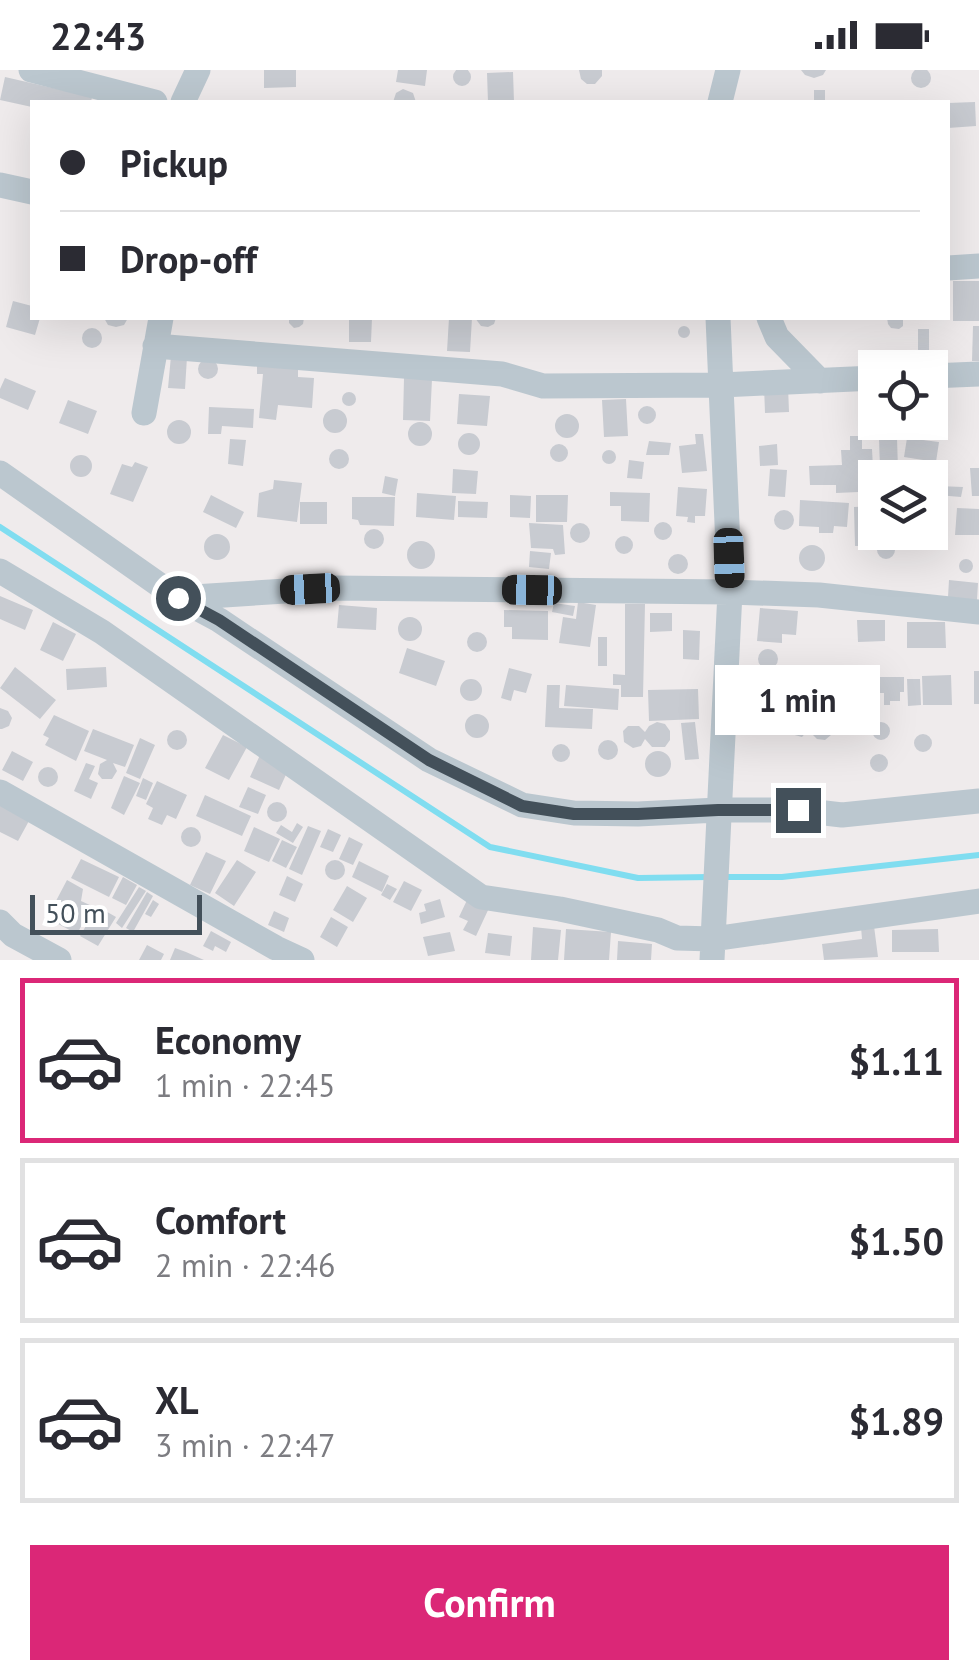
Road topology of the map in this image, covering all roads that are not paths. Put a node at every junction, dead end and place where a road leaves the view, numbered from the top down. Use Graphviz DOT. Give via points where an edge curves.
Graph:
graph roads {
  1 [pos="31,70"];
  2 [pos="198,70"];
  3 [pos="728,70"];
  4 [pos="147,100"];
  5 [pos="184,100"];
  6 [pos="720,100"];
  7 [pos="0,185"];
  8 [pos="30,192"];
  9 [pos="979,266"];
  10 [pos="950,268"];
  11 [pos="160,320"];
  12 [pos="718,320"];
  13 [pos="770,320"];
  14 [pos="155,346"];
  15 [pos="979,374"];
  16 [pos="948,375"];
  17 [pos="858,379"];
  18 [pos="820,380"];
  19 [pos="721,385"];
  20 [pos="144,414"];
  21 [pos="0,474"];
  22 [pos="0,571"];
  23 [pos="730,592"];
  24 [pos="178,598"];
  25 [pos="979,612"];
  26 [pos="0,792"];
  27 [pos="979,801"];
  28 [pos="718,810"];
  29 [pos="979,901"];
  30 [pos="4,936"];
  31 [pos="712,949"];
  32 [pos="59,960"];
  33 [pos="302,960"];
  1 -- 4 [label="street"];
  2 -- 5 [label="street"];
  3 -- 6 [label="street"];
  7 -- 8 [label="street"];
  9 -- 10 [label="street"];
  11 -- 14 [label="street"];
  12 -- 19 [label="street"];
  13 -- 18 [label="street" via="777,337"];
  14 -- 19 [label="street" via="502,374 543,386"];
  14 -- 20 [label="street"];
  15 -- 16 [label="street"];
  17 -- 18 [label="street"];
  18 -- 19 [label="street"];
  19 -- 23 [label="street"];
  21 -- 24 [label="street"];
  22 -- 31 [label="street" via="102,632 482,897 658,930"];
  23 -- 24 [label="street" via="332,588"];
  23 -- 25 [label="street" via="819,594"];
  23 -- 28 [label="street"];
  24 -- 28 [label="street" via="429,760 522,806 574,814"];
  26 -- 33 [label="street"];
  27 -- 28 [label="street" via="842,814"];
  28 -- 31 [label="street"];
  29 -- 31 [label="street"];
  30 -- 32 [label="street"];
}
